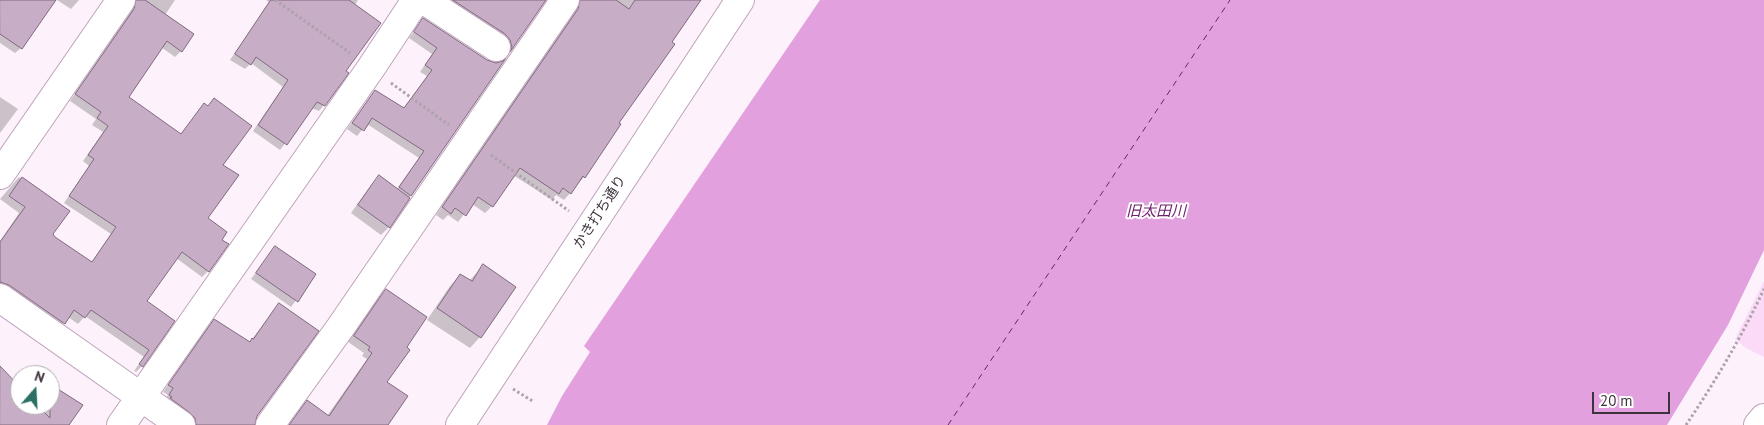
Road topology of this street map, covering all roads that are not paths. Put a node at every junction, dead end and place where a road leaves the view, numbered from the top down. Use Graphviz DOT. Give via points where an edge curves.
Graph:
graph roads {
  1 [pos="121,0"];
  2 [pos="416,0"];
  3 [pos="424,0"];
  4 [pos="564,0"];
  5 [pos="740,0"];
  6 [pos="496,47"];
  7 [pos="0,175"];
  8 [pos="0,298"];
  9 [pos="141,396"];
  10 [pos="1764,418"];
  11 [pos="121,425"];
  12 [pos="181,425"];
  13 [pos="270,425"];
  14 [pos="460,425"];
  15 [pos="1758,425"];
  1 -- 7 [label="street"];
  2 -- 9 [label="street"];
  3 -- 6 [label="street"];
  4 -- 13 [label="street"];
  5 -- 14 [label="street, かき打ち通り"];
  8 -- 9 [label="street"];
  9 -- 11 [label="street"];
  9 -- 12 [label="street"];
  10 -- 15 [label="street"];
}
